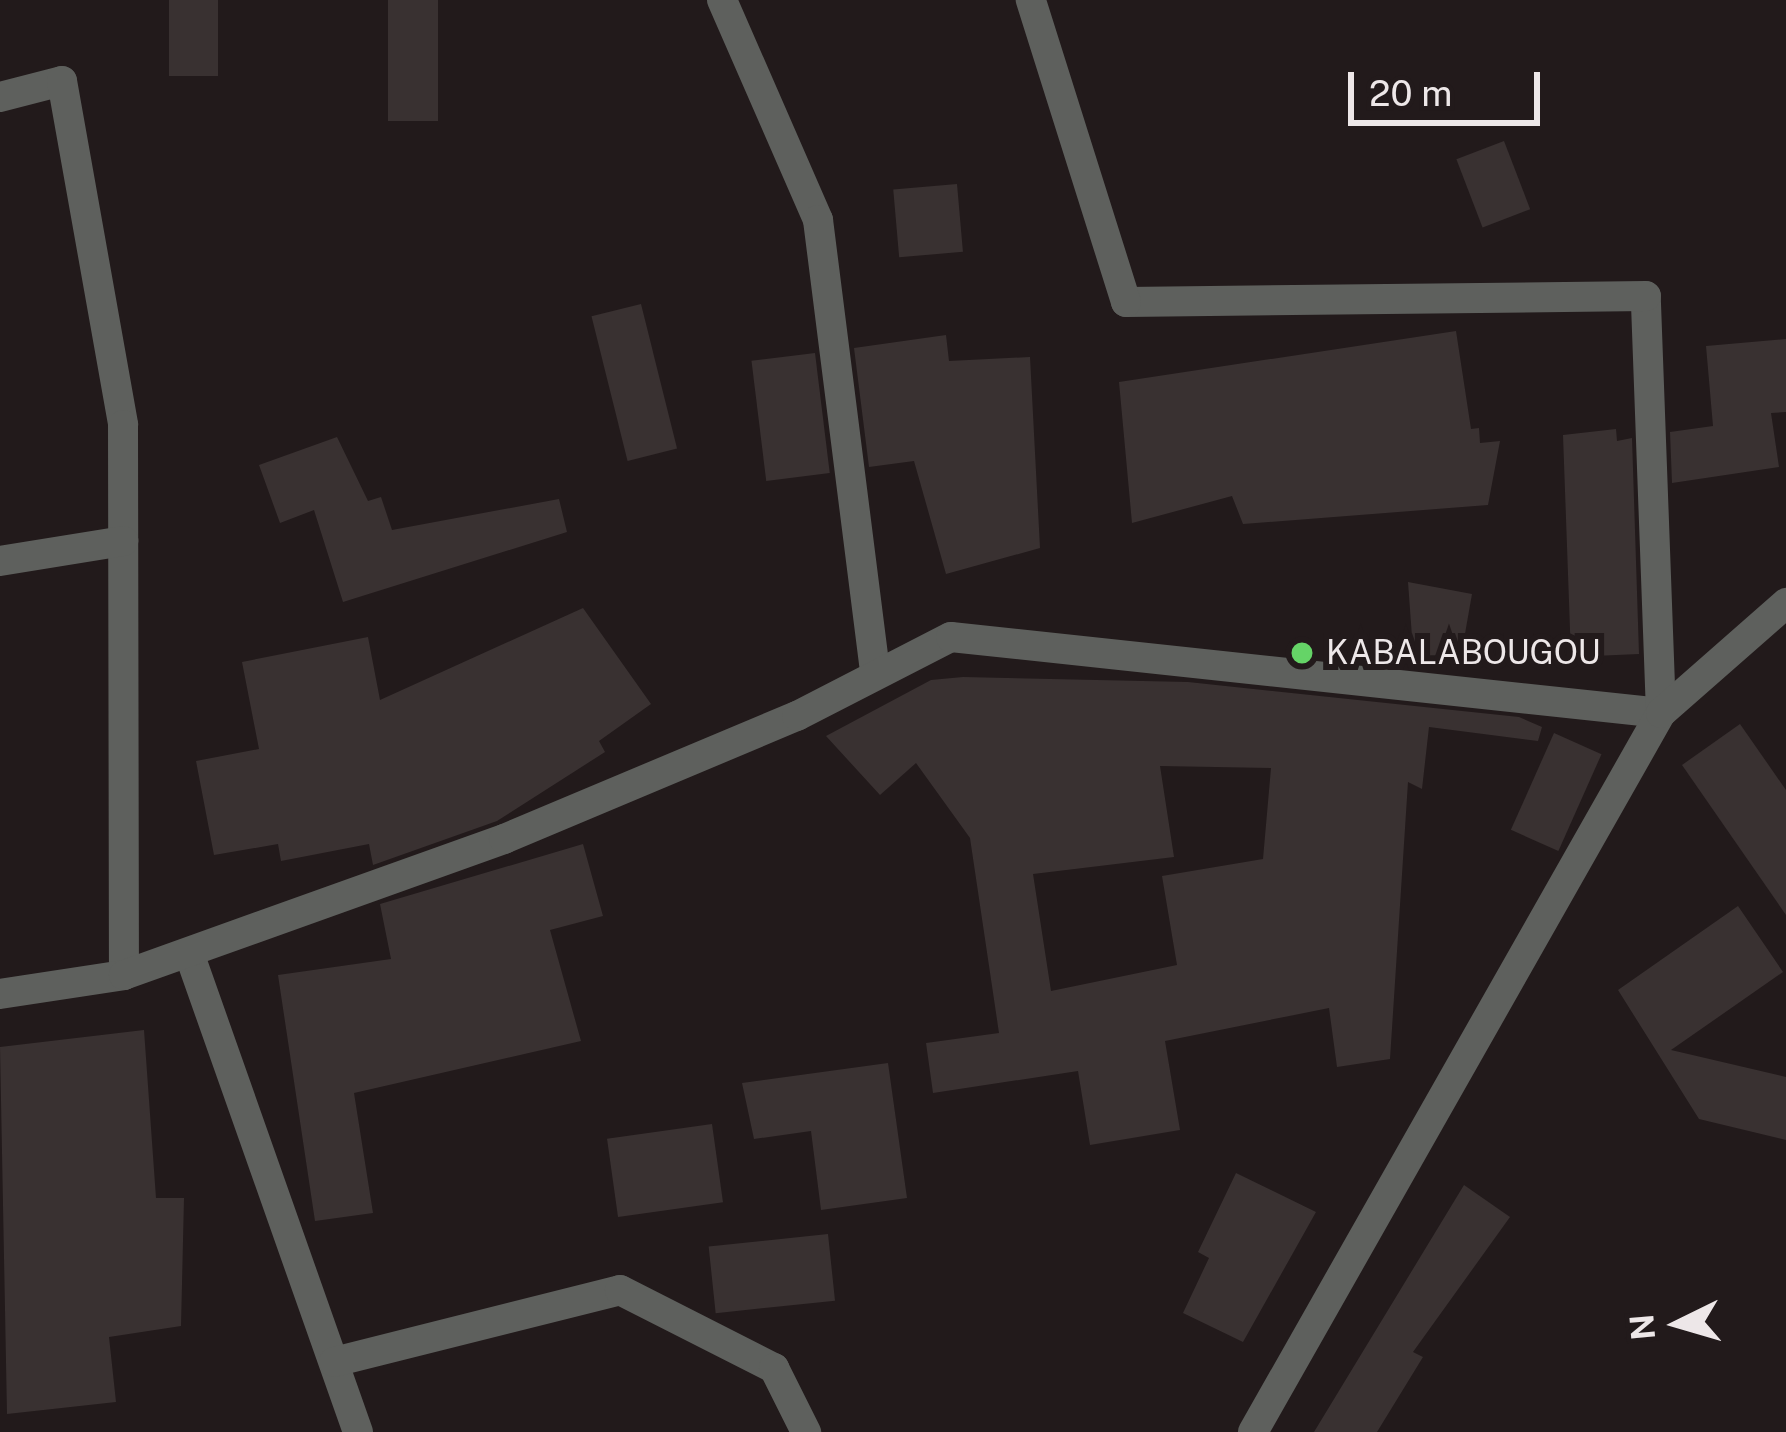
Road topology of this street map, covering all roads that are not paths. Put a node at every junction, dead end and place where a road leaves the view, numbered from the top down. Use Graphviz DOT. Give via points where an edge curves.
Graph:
graph roads {
  1 [pos="722,0"];
  2 [pos="1031,0"];
  3 [pos="0,97"];
  4 [pos="123,541"];
  5 [pos="0,561"];
  6 [pos="1786,603"];
  7 [pos="875,672"];
  8 [pos="1661,713"];
  9 [pos="189,953"];
  10 [pos="124,975"];
  11 [pos="0,994"];
  12 [pos="334,1362"];
  13 [pos="358,1432"];
  14 [pos="806,1432"];
  15 [pos="1253,1432"];
  1 -- 7 [label="street" via="818,220"];
  2 -- 8 [label="street" via="1126,302 1646,296"];
  3 -- 4 [label="street" via="62,81 122,425"];
  4 -- 5 [label="street"];
  4 -- 10 [label="street"];
  6 -- 8 [label="street"];
  7 -- 8 [label="street" via="951,637"];
  7 -- 9 [label="street" via="797,716 504,839"];
  8 -- 15 [label="street"];
  9 -- 10 [label="street"];
  9 -- 12 [label="street"];
  10 -- 11 [label="street"];
  12 -- 13 [label="street"];
  12 -- 14 [label="street" via="620,1290 774,1368"];
}
